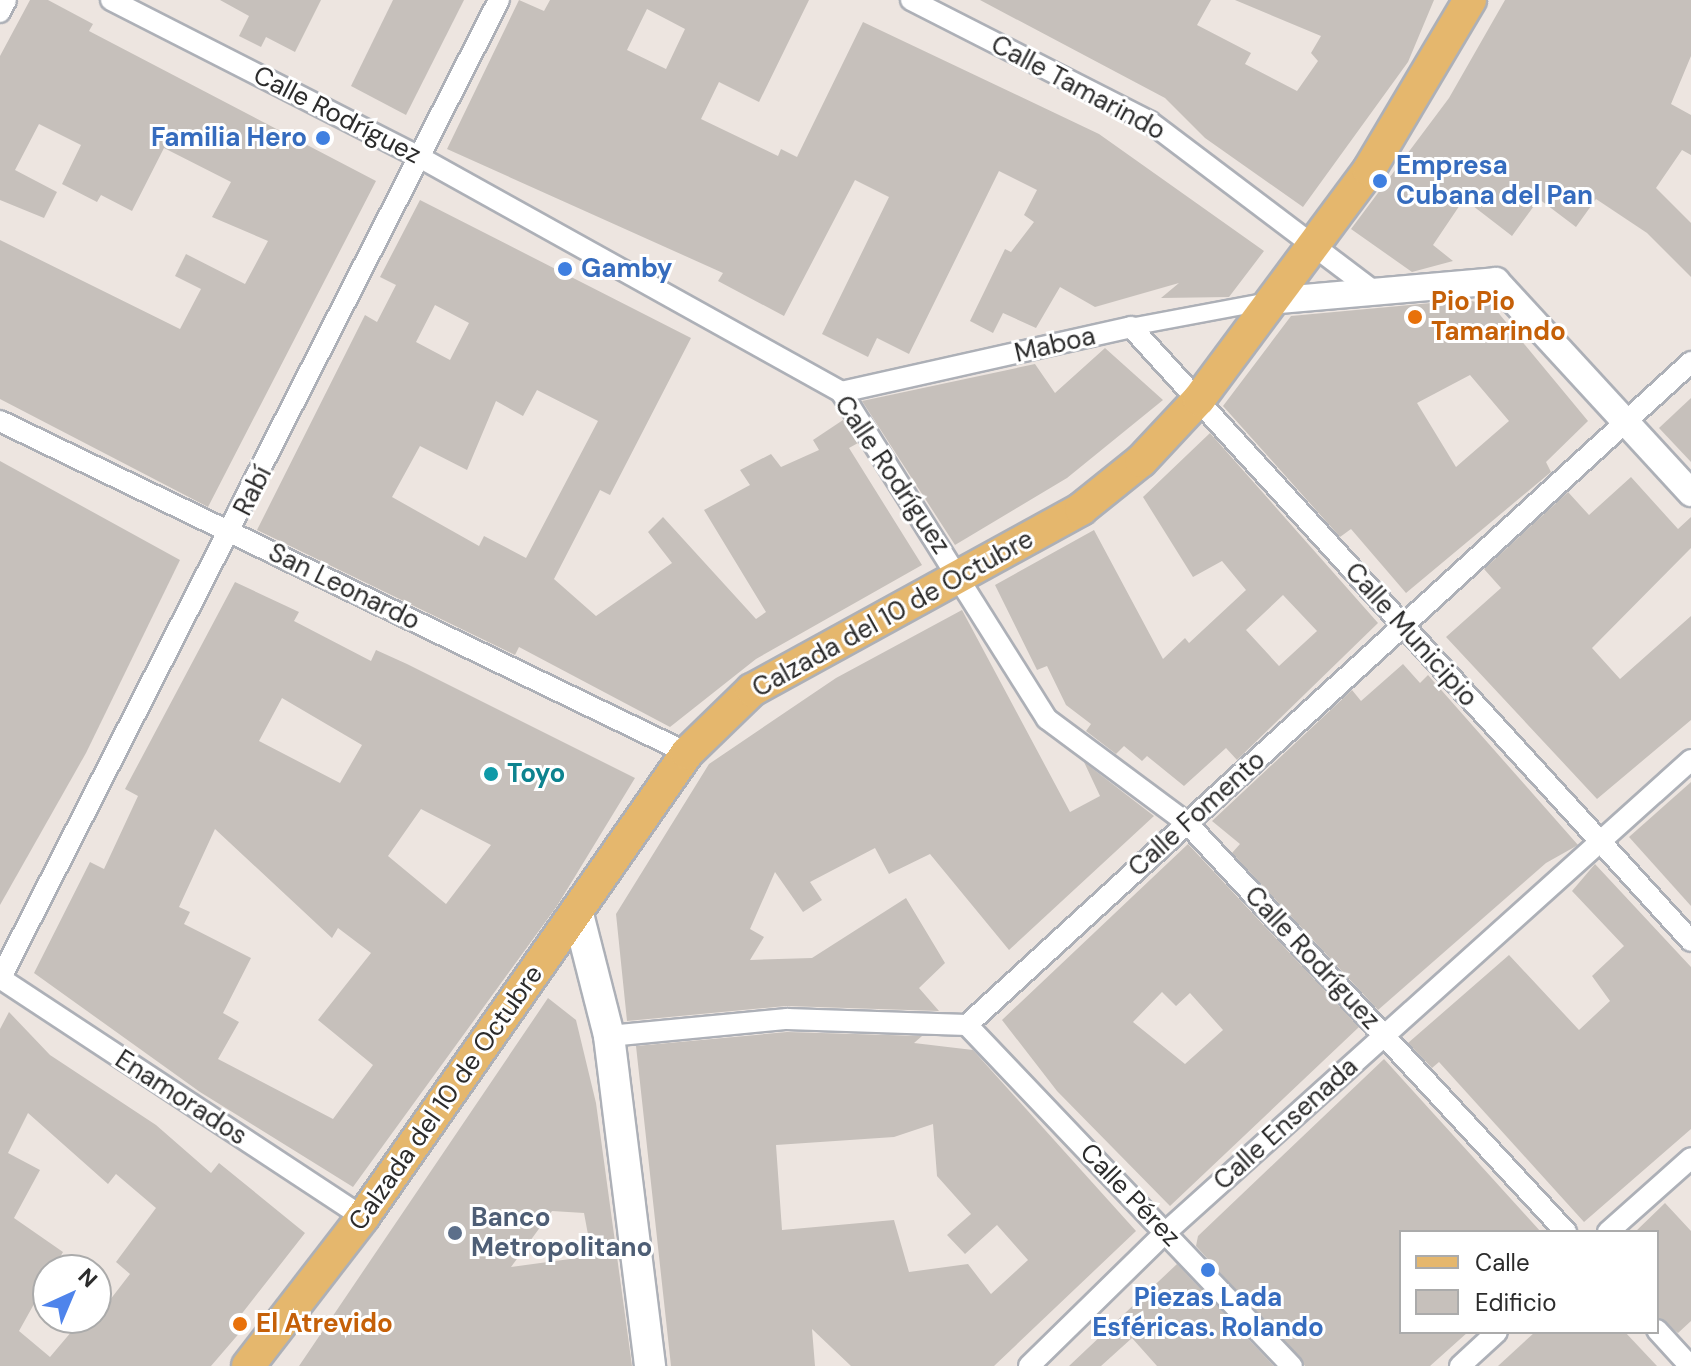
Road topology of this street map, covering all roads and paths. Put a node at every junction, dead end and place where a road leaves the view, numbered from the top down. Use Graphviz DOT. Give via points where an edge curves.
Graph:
graph roads {
  1 [pos="6,0"];
  2 [pos="111,0"];
  3 [pos="499,0"];
  4 [pos="911,0"];
  5 [pos="1470,0"];
  6 [pos="0,12"];
  7 [pos="421,158"];
  8 [pos="1312,249"];
  9 [pos="1372,290"];
  10 [pos="1269,301"];
  11 [pos="1131,327"];
  12 [pos="1691,362"];
  13 [pos="841,392"];
  14 [pos="1199,399"];
  15 [pos="0,421"];
  16 [pos="1627,421"];
  17 [pos="1691,493"];
  18 [pos="232,533"];
  19 [pos="960,579"];
  20 [pos="1402,626"];
  21 [pos="687,753"];
  22 [pos="1691,760"];
  23 [pos="1187,823"];
  24 [pos="1601,844"];
  25 [pos="578,914"];
  26 [pos="1691,941"];
  27 [pos="0,978"];
  28 [pos="967,1025"];
  29 [pos="609,1036"];
  30 [pos="1384,1036"];
  31 [pos="1691,1158"];
  32 [pos="363,1217"];
  33 [pos="1564,1230"];
  34 [pos="1610,1230"];
  35 [pos="1166,1232"];
  36 [pos="1659,1332"];
  37 [pos="1495,1334"];
  38 [pos="248,1366"];
  39 [pos="650,1366"];
  40 [pos="1029,1366"];
  41 [pos="1292,1366"];
  42 [pos="1460,1366"];
  43 [pos="1690,1366"];
  1 -- 6 [label="street"];
  2 -- 7 [label="street, Calle Rodríguez"];
  3 -- 7 [label="street, Rabí"];
  4 -- 8 [label="street, Calle Tamarindo" via="1150,122"];
  5 -- 8 [label="main road, Calzada del 10 de Octubre" via="1369,170"];
  7 -- 13 [label="street, Calle Rodríguez"];
  7 -- 18 [label="street, Rabí"];
  8 -- 9 [label="street, Calle Tamarindo"];
  8 -- 10 [label="main road, Calzada del 10 de Octubre"];
  9 -- 10 [label="street"];
  9 -- 16 [label="street" via="1496,281"];
  10 -- 11 [label="street, Maboa"];
  10 -- 14 [label="main road, Calzada del 10 de Octubre"];
  11 -- 13 [label="street, Maboa"];
  11 -- 14 [label="street, Calle Municipio"];
  12 -- 16 [label="street, Calle Fomento"];
  13 -- 19 [label="street, Calle Rodríguez"];
  14 -- 19 [label="main road, Calzada del 10 de Octubre" via="1141,461 1081,509"];
  14 -- 20 [label="street, Calle Municipio"];
  15 -- 18 [label="street, San Leonardo"];
  16 -- 17 [label="street"];
  16 -- 20 [label="street, Calle Fomento"];
  18 -- 21 [label="street, San Leonardo"];
  18 -- 27 [label="street, Rabí"];
  19 -- 21 [label="main road, Calzada del 10 de Octubre" via="752,690"];
  19 -- 23 [label="street, Calle Rodríguez" via="1050,723"];
  20 -- 23 [label="street, Calle Fomento"];
  20 -- 24 [label="street, Calle Municipio"];
  21 -- 25 [label="main road, Calzada del 10 de Octubre"];
  22 -- 24 [label="street, Calle Ensenada"];
  23 -- 28 [label="street, Calle Fomento"];
  23 -- 30 [label="street, Calle Rodríguez"];
  24 -- 26 [label="street, Calle Municipio"];
  24 -- 30 [label="street, Calle Ensenada"];
  25 -- 29 [label="main road"];
  25 -- 32 [label="main road, Calzada del 10 de Octubre"];
  27 -- 32 [label="street, Enamorados"];
  28 -- 29 [label="street" via="787,1019"];
  28 -- 35 [label="street, Calle Pérez"];
  29 -- 39 [label="main road"];
  30 -- 33 [label="street, Calle Rodríguez"];
  30 -- 35 [label="street, Calle Ensenada"];
  31 -- 34 [label="street"];
  32 -- 38 [label="main road, Calzada del 10 de Octubre"];
  35 -- 40 [label="street, Calle Ensenada"];
  35 -- 41 [label="street, Calle Pérez"];
  36 -- 43 [label="street"];
  37 -- 42 [label="street"];
}
